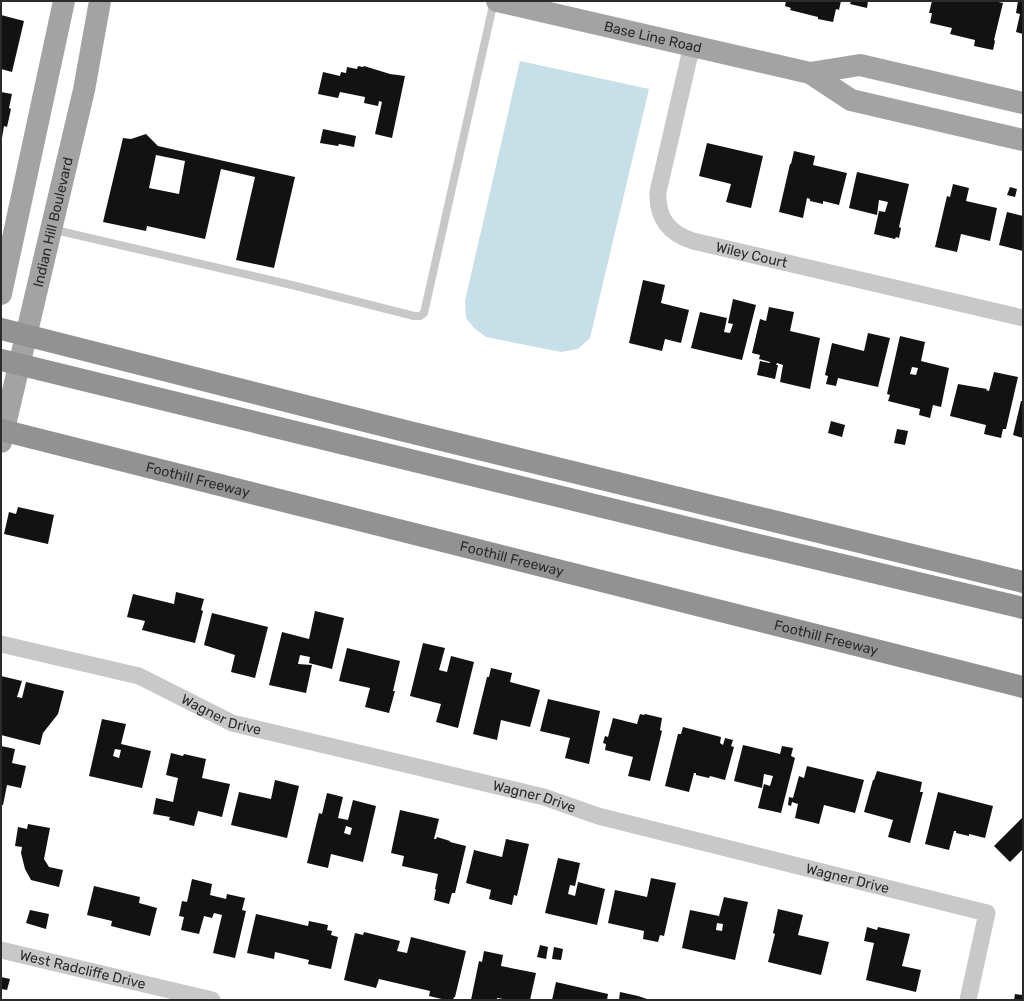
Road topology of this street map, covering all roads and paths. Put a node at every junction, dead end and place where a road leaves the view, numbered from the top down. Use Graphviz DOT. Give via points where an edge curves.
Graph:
graph roads {
  1 [pos="64,1"];
  2 [pos="100,1"];
  3 [pos="496,1"];
  4 [pos="692,45"];
  5 [pos="810,73"];
  6 [pos="1023,103"];
  7 [pos="1023,140"];
  8 [pos="51,229"];
  9 [pos="1,294"];
  10 [pos="1023,318"];
  11 [pos="1,328"];
  12 [pos="1,360"];
  13 [pos="1,430"];
  14 [pos="1,442"];
  15 [pos="1023,582"];
  16 [pos="1023,608"];
  17 [pos="1,644"];
  18 [pos="1023,675"];
  19 [pos="996,681"];
  20 [pos="1023,687"];
  21 [pos="1,950"];
  22 [pos="212,1000"];
  23 [pos="968,1000"];
  1 -- 9 [label="main road"];
  2 -- 8 [label="main road, Indian Hill Boulevard" via="84,90"];
  3 -- 4 [label="main road, Base Line Road"];
  3 -- 8 [label="lane" via="424,313 420,316"];
  4 -- 5 [label="main road, Base Line Road"];
  4 -- 10 [label="street, Wiley Court" via="658,192 658,209 666,225 674,232 693,241"];
  5 -- 6 [label="main road, Base Line Road" via="860,65"];
  5 -- 7 [label="main road, Base Line Road" via="851,100"];
  8 -- 14 [label="main road, Indian Hill Boulevard"];
  11 -- 15 [label="highway" via="401,430"];
  12 -- 16 [label="highway"];
  13 -- 19 [label="highway, Foothill Freeway"];
  17 -- 23 [label="street, Wagner Drive" via="139,676 232,723 544,797 598,816 987,913"];
  18 -- 19 [label="highway"];
  19 -- 20 [label="highway, Foothill Freeway"];
  21 -- 22 [label="street, West Radcliffe Drive"];
}
